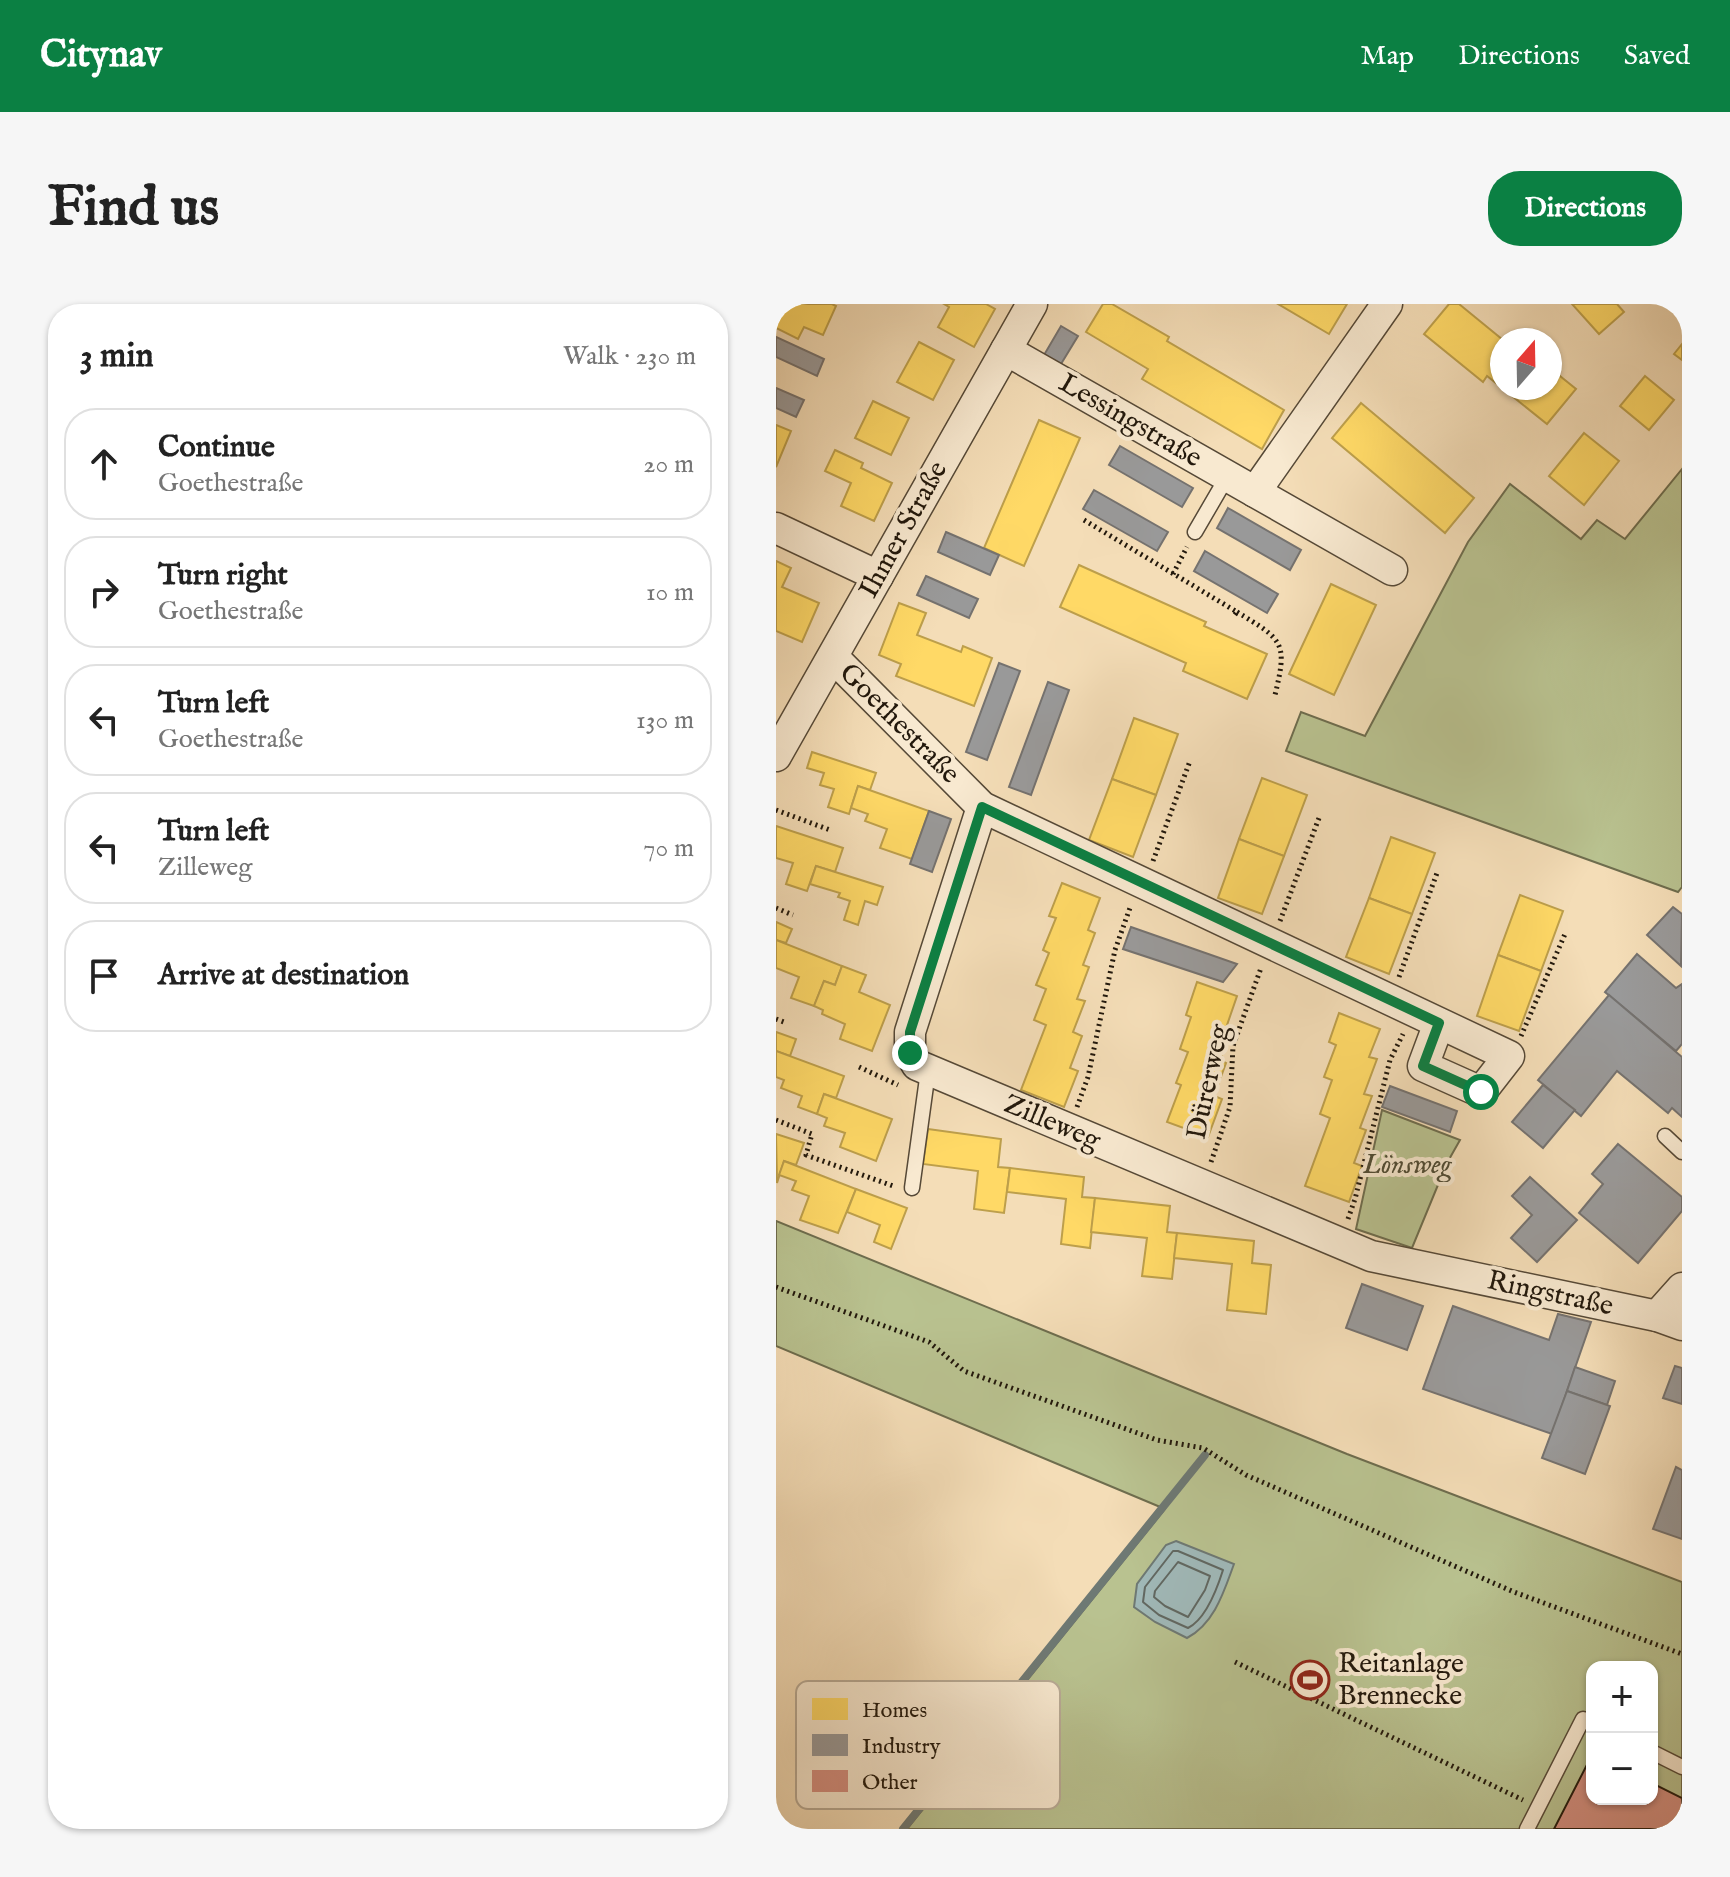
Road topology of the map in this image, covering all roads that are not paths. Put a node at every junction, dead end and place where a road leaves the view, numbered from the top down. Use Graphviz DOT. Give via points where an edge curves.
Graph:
graph roads {
  1 [pos="1032,304"];
  2 [pos="1387,304"];
  3 [pos="1006,350"];
  4 [pos="1227,477"];
  5 [pos="1255,492"];
  6 [pos="776,528"];
  7 [pos="1195,532"];
  8 [pos="1392,570"];
  9 [pos="878,576"];
  10 [pos="833,657"];
  11 [pos="785,720"];
  12 [pos="776,756"];
  13 [pos="982,807"];
  14 [pos="1439,1023"];
  15 [pos="926,1084"];
  16 [pos="1665,1136"];
  17 [pos="1682,1152"];
  18 [pos="912,1188"];
  19 [pos="1442,1272"];
  20 [pos="1682,1288"];
  21 [pos="1669,1320"];
  22 [pos="1586,1720"];
  23 [pos="1658,1755"];
  24 [pos="1682,1767"];
  25 [pos="1527,1829"];
  1 -- 3 [label="street, Ihmer Straße"];
  2 -- 5 [label="street"];
  3 -- 4 [label="street, Lessingstraße"];
  3 -- 9 [label="street, Ihmer Straße"];
  4 -- 5 [label="street, Lessingstraße"];
  4 -- 7 [label="lane"];
  5 -- 8 [label="street, Lessingstraße"];
  6 -- 9 [label="street"];
  9 -- 10 [label="street, Ihmer Straße"];
  10 -- 11 [label="street, Ihmer Straße"];
  10 -- 13 [label="street, Goethestraße"];
  11 -- 12 [label="street, Ihmer Straße"];
  13 -- 14 [label="street, Goethestraße" via="1145,884 1266,955"];
  13 -- 15 [label="street" via="910,1032 910,1053"];
  14 -- 14 [label="street, Goethestraße" via="1509,1056 1481,1092 1423,1066"];
  15 -- 18 [label="lane"];
  15 -- 19 [label="street, Zilleweg" via="1371,1256"];
  16 -- 17 [label="lane"];
  19 -- 21 [label="street, Ringstraße"];
  20 -- 21 [label="street, Ringstraße"];
  22 -- 25 [label="lane"];
  23 -- 24 [label="lane"];
}
